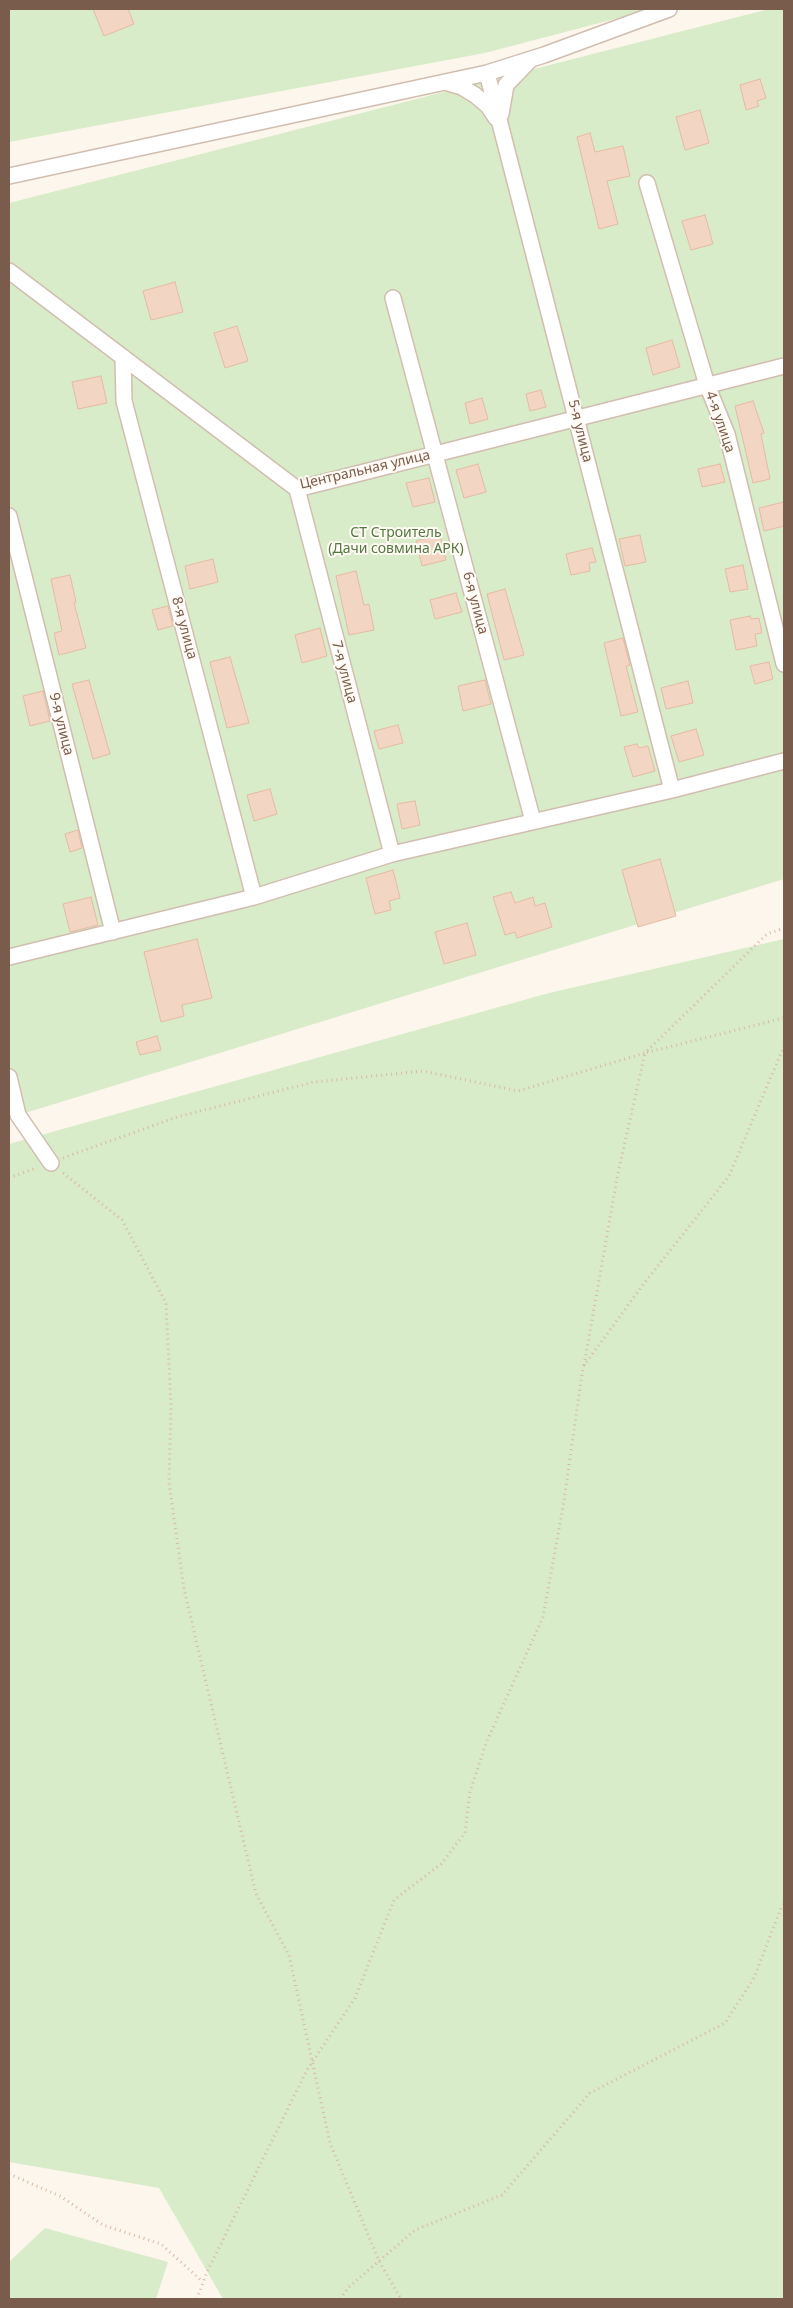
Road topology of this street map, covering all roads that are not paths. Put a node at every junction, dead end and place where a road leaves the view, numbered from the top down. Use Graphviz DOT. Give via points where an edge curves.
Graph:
graph roads {
  1 [pos="669,9"];
  2 [pos="532,58"];
  3 [pos="487,73"];
  4 [pos="445,82"];
  5 [pos="500,123"];
  6 [pos="9,176"];
  7 [pos="647,183"];
  8 [pos="9,271"];
  9 [pos="393,298"];
  10 [pos="123,357"];
  11 [pos="784,366"];
  12 [pos="707,385"];
  13 [pos="576,418"];
  14 [pos="436,454"];
  15 [pos="297,489"];
  16 [pos="9,516"];
  17 [pos="784,664"];
  18 [pos="784,761"];
  19 [pos="672,790"];
  20 [pos="533,821"];
  21 [pos="392,854"];
  22 [pos="254,897"];
  23 [pos="113,932"];
  24 [pos="9,957"];
  25 [pos="9,1078"];
  26 [pos="51,1163"];
  1 -- 2 [label="street"];
  2 -- 3 [label="street"];
  2 -- 5 [label="street" via="506,86"];
  3 -- 4 [label="street"];
  3 -- 5 [label="street, 5-я улица"];
  4 -- 5 [label="street" via="475,95"];
  4 -- 6 [label="street"];
  5 -- 13 [label="street, 5-я улица"];
  7 -- 12 [label="street, 4-я улица"];
  8 -- 10 [label="street, Центральная улица"];
  9 -- 14 [label="street, 6-я улица"];
  10 -- 15 [label="street, Центральная улица"];
  10 -- 22 [label="street, 8-я улица" via="124,401"];
  11 -- 12 [label="street, Центральная улица"];
  12 -- 13 [label="street, Центральная улица"];
  12 -- 17 [label="street, 4-я улица" via="727,434"];
  13 -- 14 [label="street, Центральная улица"];
  13 -- 19 [label="street, 5-я улица"];
  14 -- 15 [label="street, Центральная улица"];
  14 -- 20 [label="street, 6-я улица"];
  15 -- 21 [label="street, 7-я улица"];
  16 -- 23 [label="street, 9-я улица"];
  18 -- 19 [label="street"];
  19 -- 20 [label="street"];
  20 -- 21 [label="street"];
  21 -- 22 [label="street"];
  22 -- 23 [label="street"];
  23 -- 24 [label="street"];
  25 -- 26 [label="street" via="18,1115"];
}
